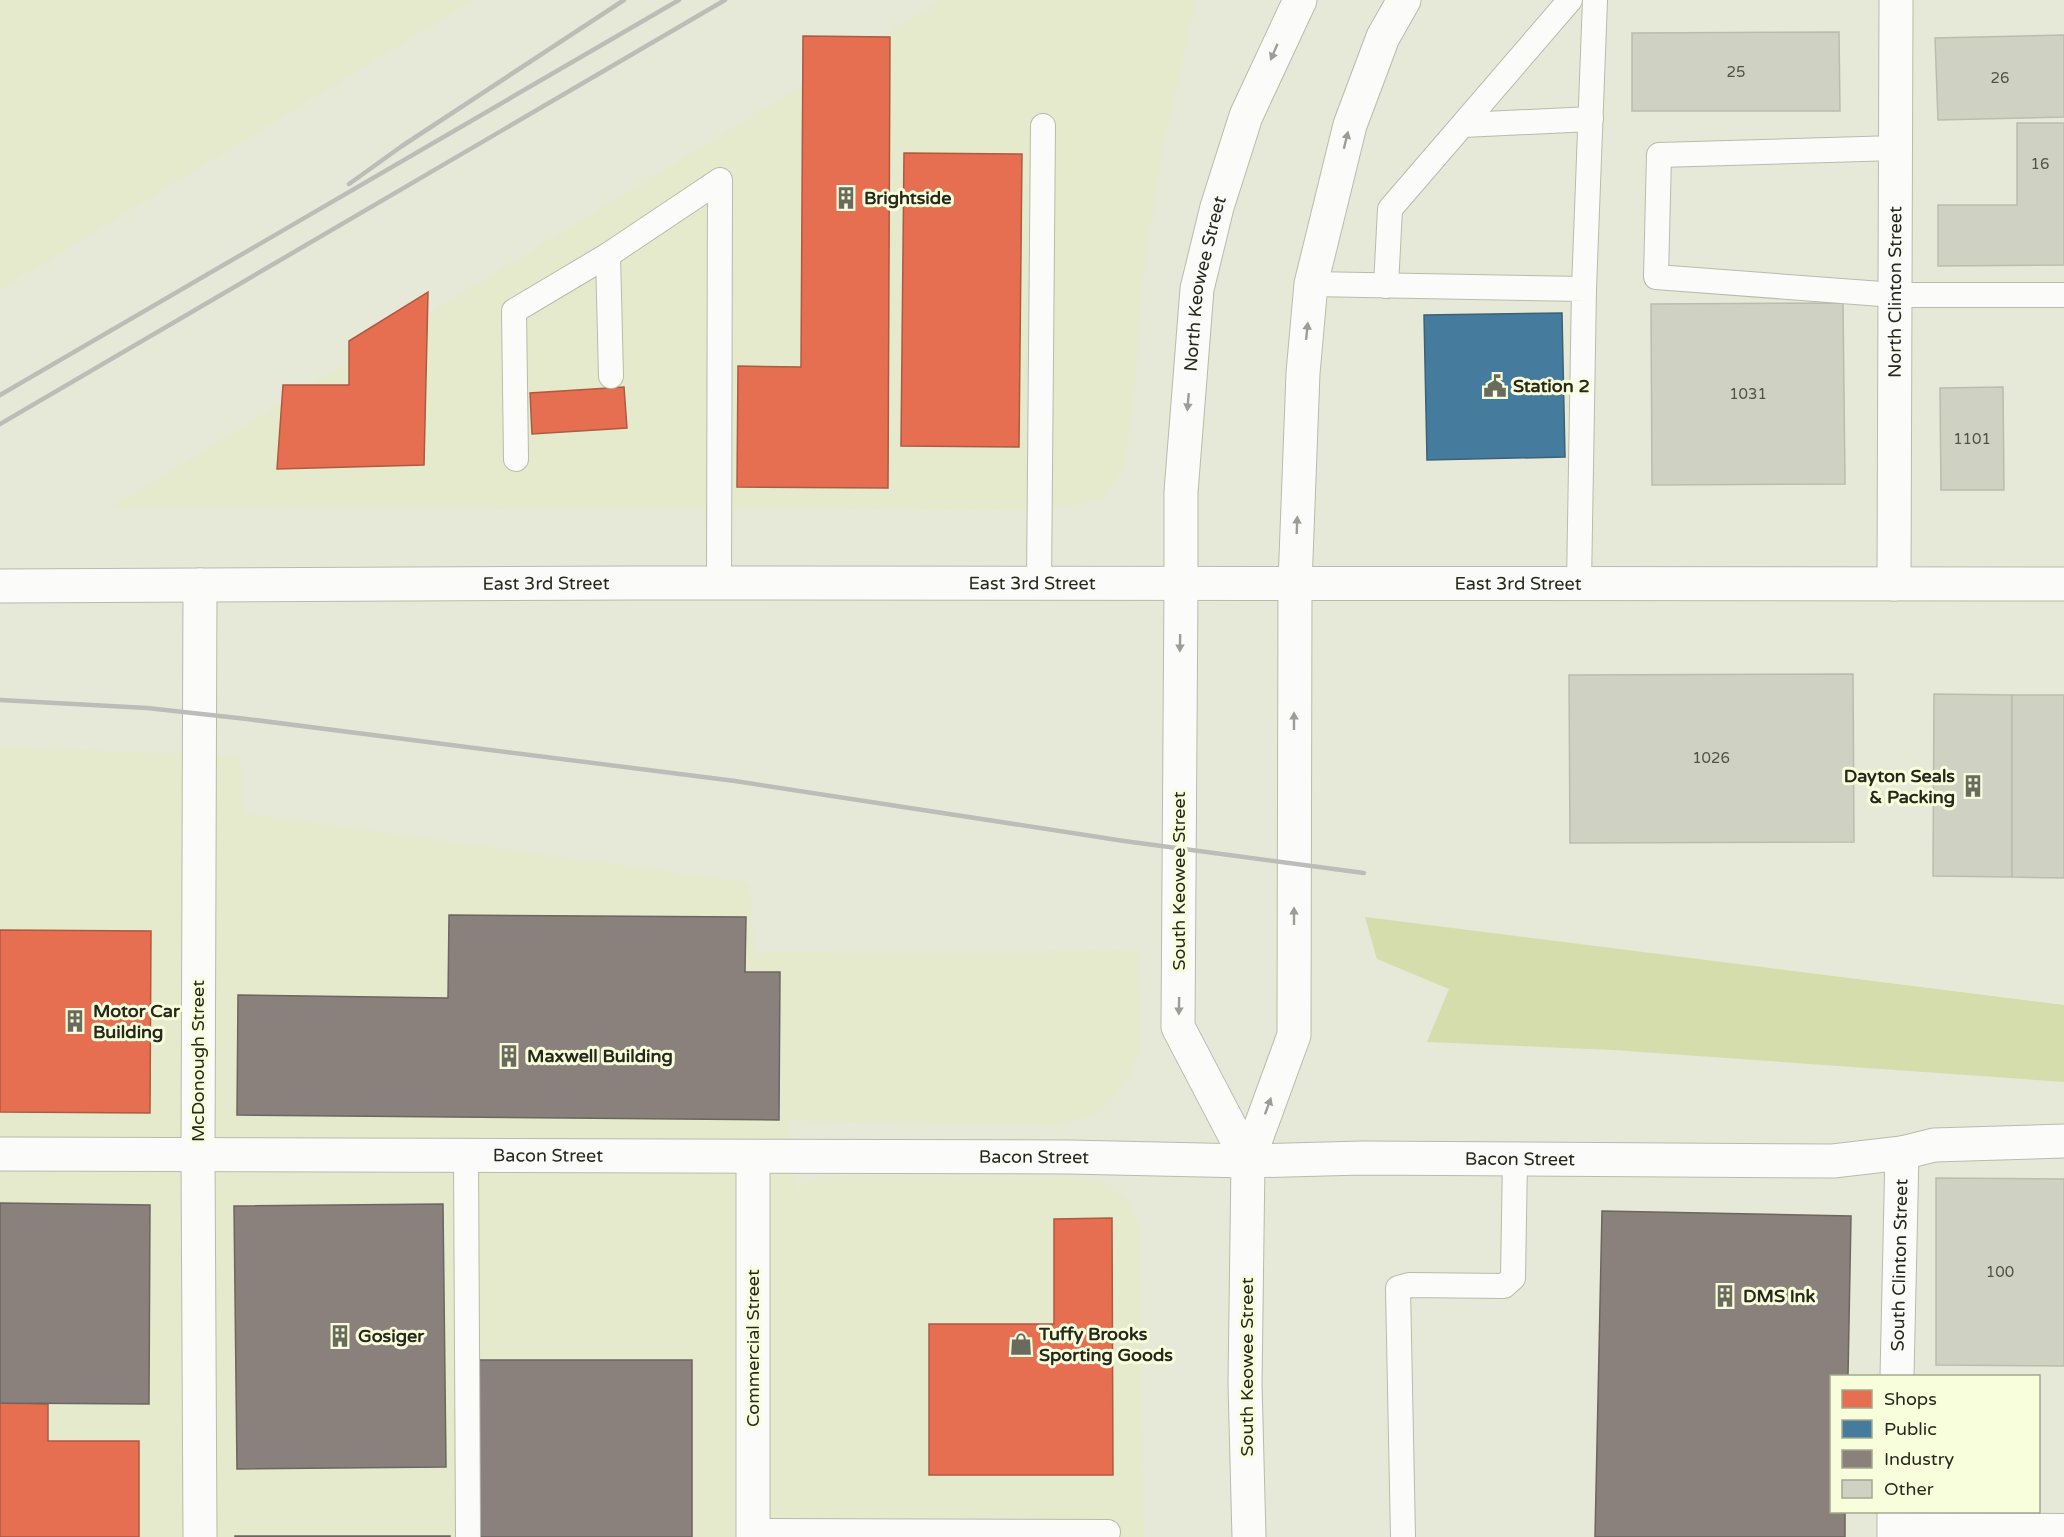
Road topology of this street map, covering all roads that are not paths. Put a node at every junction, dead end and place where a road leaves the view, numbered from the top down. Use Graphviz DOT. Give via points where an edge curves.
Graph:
graph roads {
  1 [pos="1300,0"];
  2 [pos="1404,0"];
  3 [pos="1570,0"];
  4 [pos="1596,0"];
  5 [pos="1896,0"];
  6 [pos="1591,119"];
  7 [pos="1463,125"];
  8 [pos="1043,126"];
  9 [pos="1896,148"];
  10 [pos="608,255"];
  11 [pos="1311,284"];
  12 [pos="1386,286"];
  13 [pos="1584,289"];
  14 [pos="1895,295"];
  15 [pos="2064,295"];
  16 [pos="611,376"];
  17 [pos="516,459"];
  18 [pos="719,584"];
  19 [pos="1040,584"];
  20 [pos="1181,584"];
  21 [pos="1295,584"];
  22 [pos="1579,584"];
  23 [pos="1894,584"];
  24 [pos="2064,584"];
  25 [pos="200,585"];
  26 [pos="0,586"];
  27 [pos="2064,1141"];
  28 [pos="1902,1153"];
  29 [pos="0,1154"];
  30 [pos="198,1154"];
  31 [pos="466,1156"];
  32 [pos="753,1158"];
  33 [pos="1515,1159"];
  34 [pos="1248,1161"];
  35 [pos="1897,1375"];
  36 [pos="1894,1525"];
  37 [pos="2064,1526"];
  38 [pos="1108,1532"];
  39 [pos="753,1534"];
  40 [pos="835,1534"];
  41 [pos="200,1537"];
  42 [pos="468,1537"];
  43 [pos="1250,1537"];
  44 [pos="1403,1537"];
  1 -- 20 [label="main road, North Keowee Street, one-way" via="1246,116 1217,207 1197,289 1180,492"];
  11 -- 2 [label="main road, one-way" via="1350,124 1383,37"];
  3 -- 7 [label="lane"];
  4 -- 6 [label="lane"];
  5 -- 9 [label="main road, North Clinton Street"];
  6 -- 7 [label="lane"];
  6 -- 13 [label="lane"];
  7 -- 12 [label="lane" via="1390,209"];
  8 -- 19 [label="lane"];
  9 -- 14 [label="main road, North Clinton Street"];
  9 -- 14 [label="lane" via="1659,155 1656,277"];
  10 -- 16 [label="lane"];
  10 -- 17 [label="lane" via="514,311"];
  10 -- 18 [label="lane" via="720,180"];
  11 -- 12 [label="lane"];
  21 -- 11 [label="main road, one-way" via="1303,373"];
  12 -- 13 [label="lane"];
  13 -- 22 [label="lane"];
  14 -- 15 [label="lane"];
  14 -- 23 [label="main road, North Clinton Street"];
  18 -- 19 [label="main road, East 3rd Street"];
  18 -- 25 [label="main road, East 3rd Street"];
  19 -- 20 [label="main road, East 3rd Street"];
  20 -- 21 [label="main road, East 3rd Street"];
  20 -- 34 [label="main road, South Keowee Street, one-way" via="1178,1027"];
  21 -- 22 [label="main road, East 3rd Street"];
  34 -- 21 [label="main road, South Keowee Street, one-way" via="1294,1035"];
  22 -- 23 [label="main road, East 3rd Street"];
  23 -- 24 [label="main road, East 3rd Street"];
  25 -- 26 [label="main road, East 3rd Street"];
  25 -- 30 [label="main road, McDonough Street"];
  27 -- 28 [label="main road, Bacon Street" via="1934,1145"];
  28 -- 33 [label="main road, Bacon Street" via="1833,1161"];
  28 -- 35 [label="main road, South Clinton Street"];
  29 -- 30 [label="main road, Bacon Street"];
  30 -- 31 [label="main road, Bacon Street"];
  30 -- 41 [label="main road, McDonough Street"];
  31 -- 32 [label="main road, Bacon Street"];
  31 -- 42 [label="lane"];
  32 -- 34 [label="main road, Bacon Street"];
  32 -- 39 [label="main road, Commercial Street"];
  33 -- 34 [label="main road, Bacon Street"];
  33 -- 44 [label="lane" via="1513,1278 1504,1286 1398,1288"];
  34 -- 43 [label="main road, South Keowee Street" via="1245,1384"];
  36 -- 37 [label="lane"];
  38 -- 40 [label="lane"];
  39 -- 40 [label="lane"];
}
